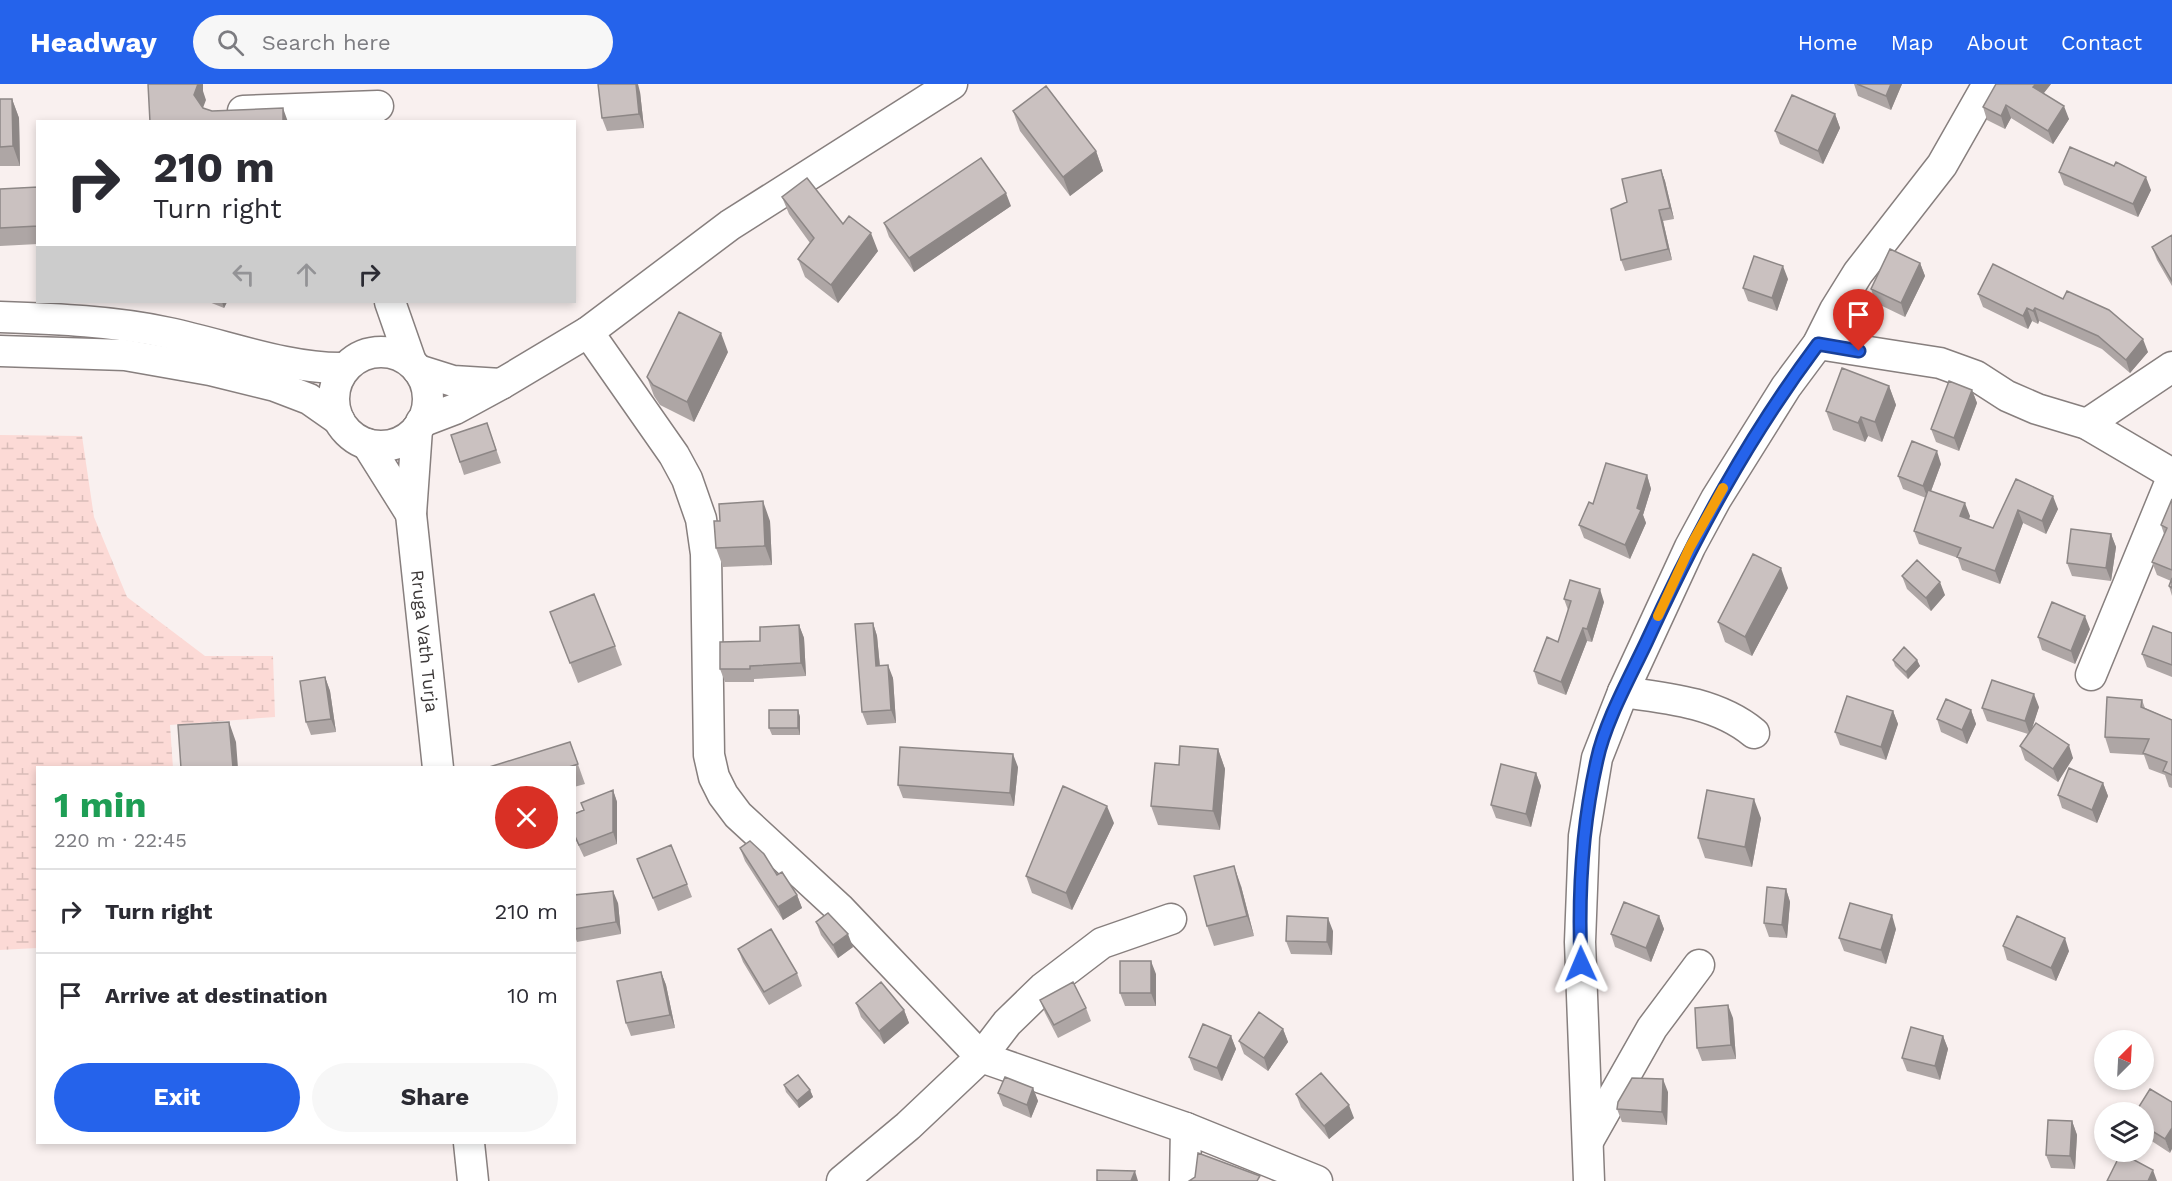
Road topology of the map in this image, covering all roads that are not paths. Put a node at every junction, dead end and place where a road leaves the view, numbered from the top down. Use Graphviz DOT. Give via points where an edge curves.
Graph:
graph roads {
  1 [pos="952,84"];
  2 [pos="1989,84"];
  3 [pos="378,104"];
  4 [pos="218,112"];
  5 [pos="383,303"];
  6 [pos="390,303"];
  7 [pos="0,317"];
  8 [pos="588,332"];
  9 [pos="1818,344"];
  10 [pos="0,351"];
  11 [pos="352,363"];
  12 [pos="414,366"];
  13 [pos="2172,367"];
  14 [pos="501,384"];
  15 [pos="339,420"];
  16 [pos="2087,424"];
  17 [pos="419,425"];
  18 [pos="367,444"];
  19 [pos="2172,476"];
  20 [pos="411,514"];
  21 [pos="2091,675"];
  22 [pos="1623,692"];
  23 [pos="1754,733"];
  24 [pos="438,766"];
  25 [pos="1171,919"];
  26 [pos="1698,965"];
  27 [pos="981,1057"];
  28 [pos="1186,1128"];
  29 [pos="1588,1141"];
  30 [pos="469,1144"];
  31 [pos="472,1181"];
  32 [pos="842,1181"];
  33 [pos="1185,1181"];
  34 [pos="1317,1181"];
  35 [pos="1589,1181"];
  1 -- 8 [label="street" via="730,225"];
  2 -- 9 [label="street" via="1942,165 1858,273"];
  3 -- 4 [label="street"];
  5 -- 11 [label="street" via="379,319"];
  6 -- 12 [label="street, Rruga Vath Turja"];
  7 -- 11 [label="street" via="133,327 321,369"];
  8 -- 14 [label="street"];
  8 -- 27 [label="street" via="674,454 698,509 706,554 710,754 714,777 723,795 738,815 840,909"];
  9 -- 16 [label="street" via="1940,363 1976,376 2037,410"];
  9 -- 22 [label="street" via="1786,387 1716,499"];
  10 -- 15 [label="street, Rruga Vath Turja" via="125,355 210,369 309,399"];
  11 -- 12 [label="street" via="376,351 395,354"];
  11 -- 15 [label="street" via="336,384 333,403"];
  12 -- 14 [label="street" via="453,381"];
  12 -- 17 [label="street, Rruga Vath Turja" via="423,377 428,394 426,413"];
  13 -- 16 [label="street"];
  14 -- 17 [label="street"];
  15 -- 18 [label="street, Rruga Vath Turja" via="350,435"];
  16 -- 19 [label="street"];
  17 -- 18 [label="street" via="403,441 385,446"];
  17 -- 20 [label="street, Rruga Vath Turja"];
  18 -- 20 [label="street, Rruga Vath Turja"];
  19 -- 21 [label="street"];
  20 -- 24 [label="street, Rruga Vath Turja"];
  22 -- 23 [label="street" via="1709,708 1739,720"];
  22 -- 29 [label="street" via="1597,758 1584,836 1580,942"];
  25 -- 27 [label="street" via="1102,943 1043,988 1007,1023"];
  26 -- 29 [label="street" via="1652,1028"];
  27 -- 28 [label="street"];
  27 -- 32 [label="street"];
  28 -- 33 [label="street"];
  28 -- 34 [label="street"];
  29 -- 35 [label="street"];
  30 -- 31 [label="street"];
}
